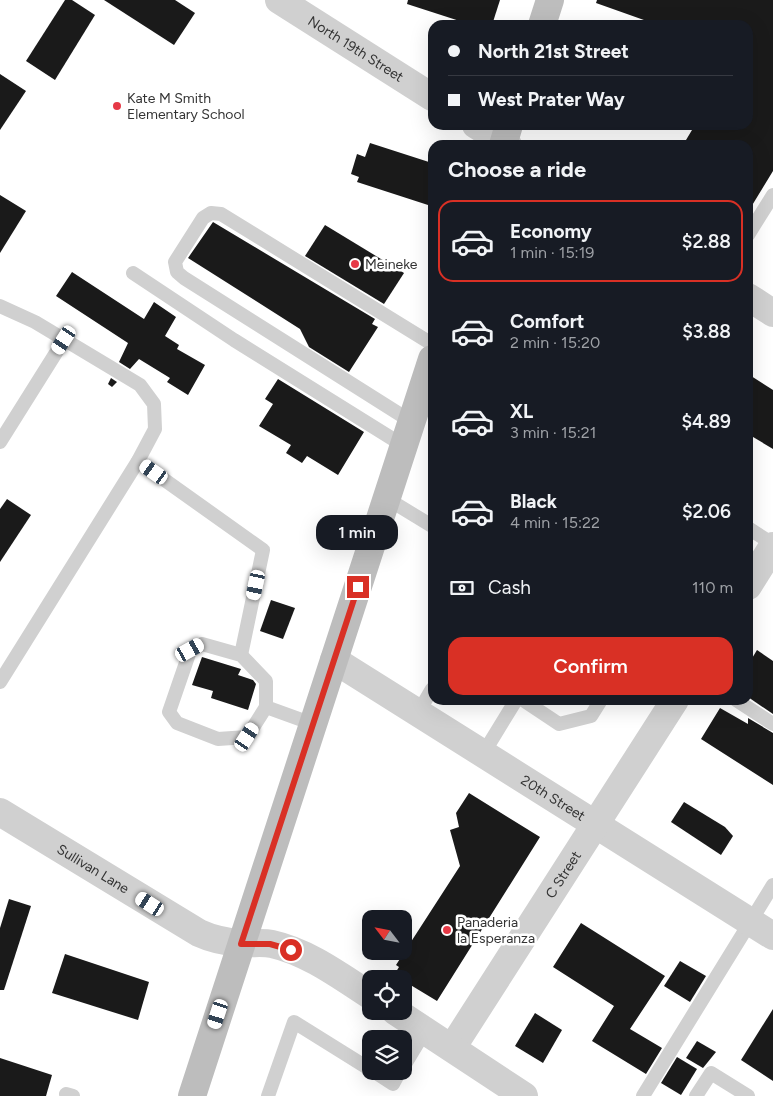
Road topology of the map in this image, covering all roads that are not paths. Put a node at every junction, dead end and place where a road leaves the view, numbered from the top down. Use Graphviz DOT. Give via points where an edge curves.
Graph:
graph roads {
  1 [pos="278,0"];
  2 [pos="550,0"];
  3 [pos="544,20"];
  4 [pos="428,94"];
  5 [pos="487,130"];
  6 [pos="506,139"];
  7 [pos="773,195"];
  8 [pos="753,227"];
  9 [pos="133,273"];
  10 [pos="753,300"];
  11 [pos="0,306"];
  12 [pos="773,313"];
  13 [pos="64,340"];
  14 [pos="428,342"];
  15 [pos="428,372"];
  16 [pos="408,434"];
  17 [pos="0,442"];
  18 [pos="138,461"];
  19 [pos="386,498"];
  20 [pos="428,524"];
  21 [pos="753,531"];
  22 [pos="773,545"];
  23 [pos="753,578"];
  24 [pos="241,655"];
  25 [pos="334,660"];
  26 [pos="0,682"];
  27 [pos="428,696"];
  28 [pos="513,705"];
  29 [pos="530,705"];
  30 [pos="598,705"];
  31 [pos="672,705"];
  32 [pos="744,705"];
  33 [pos="266,707"];
  34 [pos="418,713"];
  35 [pos="313,724"];
  36 [pos="773,724"];
  37 [pos="483,754"];
  38 [pos="0,812"];
  39 [pos="596,825"];
  40 [pos="773,885"];
  41 [pos="750,921"];
  42 [pos="773,936"];
  43 [pos="241,944"];
  44 [pos="362,990"];
  45 [pos="408,1020"];
  46 [pos="425,1031"];
  47 [pos="452,1048"];
  48 [pos="412,1053"];
  49 [pos="362,1065"];
  50 [pos="192,1096"];
  51 [pos="268,1096"];
  52 [pos="524,1096"];
  53 [pos="643,1096"];
  54 [pos="696,1096"];
  55 [pos="748,1096"];
  1 -- 4 [label="street, North 19th Street"];
  2 -- 3 [label="main road"];
  5 -- 6 [label="street"];
  7 -- 8 [label="lane"];
  9 -- 16 [label="lane" via="234,340"];
  10 -- 12 [label="street"];
  11 -- 13 [label="lane"];
  13 -- 17 [label="lane"];
  13 -- 18 [label="lane" via="140,385 154,404 155,429"];
  14 -- 16 [label="lane" via="221,214 211,213 203,218 175,262 177,272 184,278"];
  15 -- 16 [label="main road"];
  16 -- 19 [label="main road"];
  18 -- 24 [label="lane" via="263,550"];
  18 -- 26 [label="lane"];
  19 -- 20 [label="lane"];
  19 -- 25 [label="main road"];
  21 -- 22 [label="lane"];
  22 -- 23 [label="street"];
  24 -- 33 [label="lane" via="266,681"];
  24 -- 33 [label="lane" via="202,644 190,650 169,712 177,723 218,739 247,737"];
  25 -- 34 [label="street, 20th Street"];
  25 -- 35 [label="main road"];
  27 -- 34 [label="lane"];
  28 -- 37 [label="lane"];
  29 -- 30 [label="lane" via="559,724 592,716"];
  31 -- 39 [label="street, C Street"];
  32 -- 36 [label="lane"];
  33 -- 35 [label="lane"];
  34 -- 37 [label="street, 20th Street"];
  35 -- 43 [label="main road"];
  37 -- 39 [label="street, 20th Street"];
  38 -- 43 [label="street, Sullivan Lane" via="199,933"];
  39 -- 41 [label="street, 20th Street"];
  39 -- 47 [label="street, C Street"];
  40 -- 41 [label="lane"];
  41 -- 42 [label="street, 20th Street"];
  41 -- 53 [label="lane"];
  43 -- 44 [label="street, Sullivan Lane" via="270,944 291,950"];
  43 -- 50 [label="main road"];
  45 -- 46 [label="street"];
  46 -- 47 [label="street"];
  46 -- 48 [label="lane"];
  47 -- 52 [label="street"];
  49 -- 51 [label="lane" via="294,1022"];
  54 -- 55 [label="lane" via="711,1073"];
}
